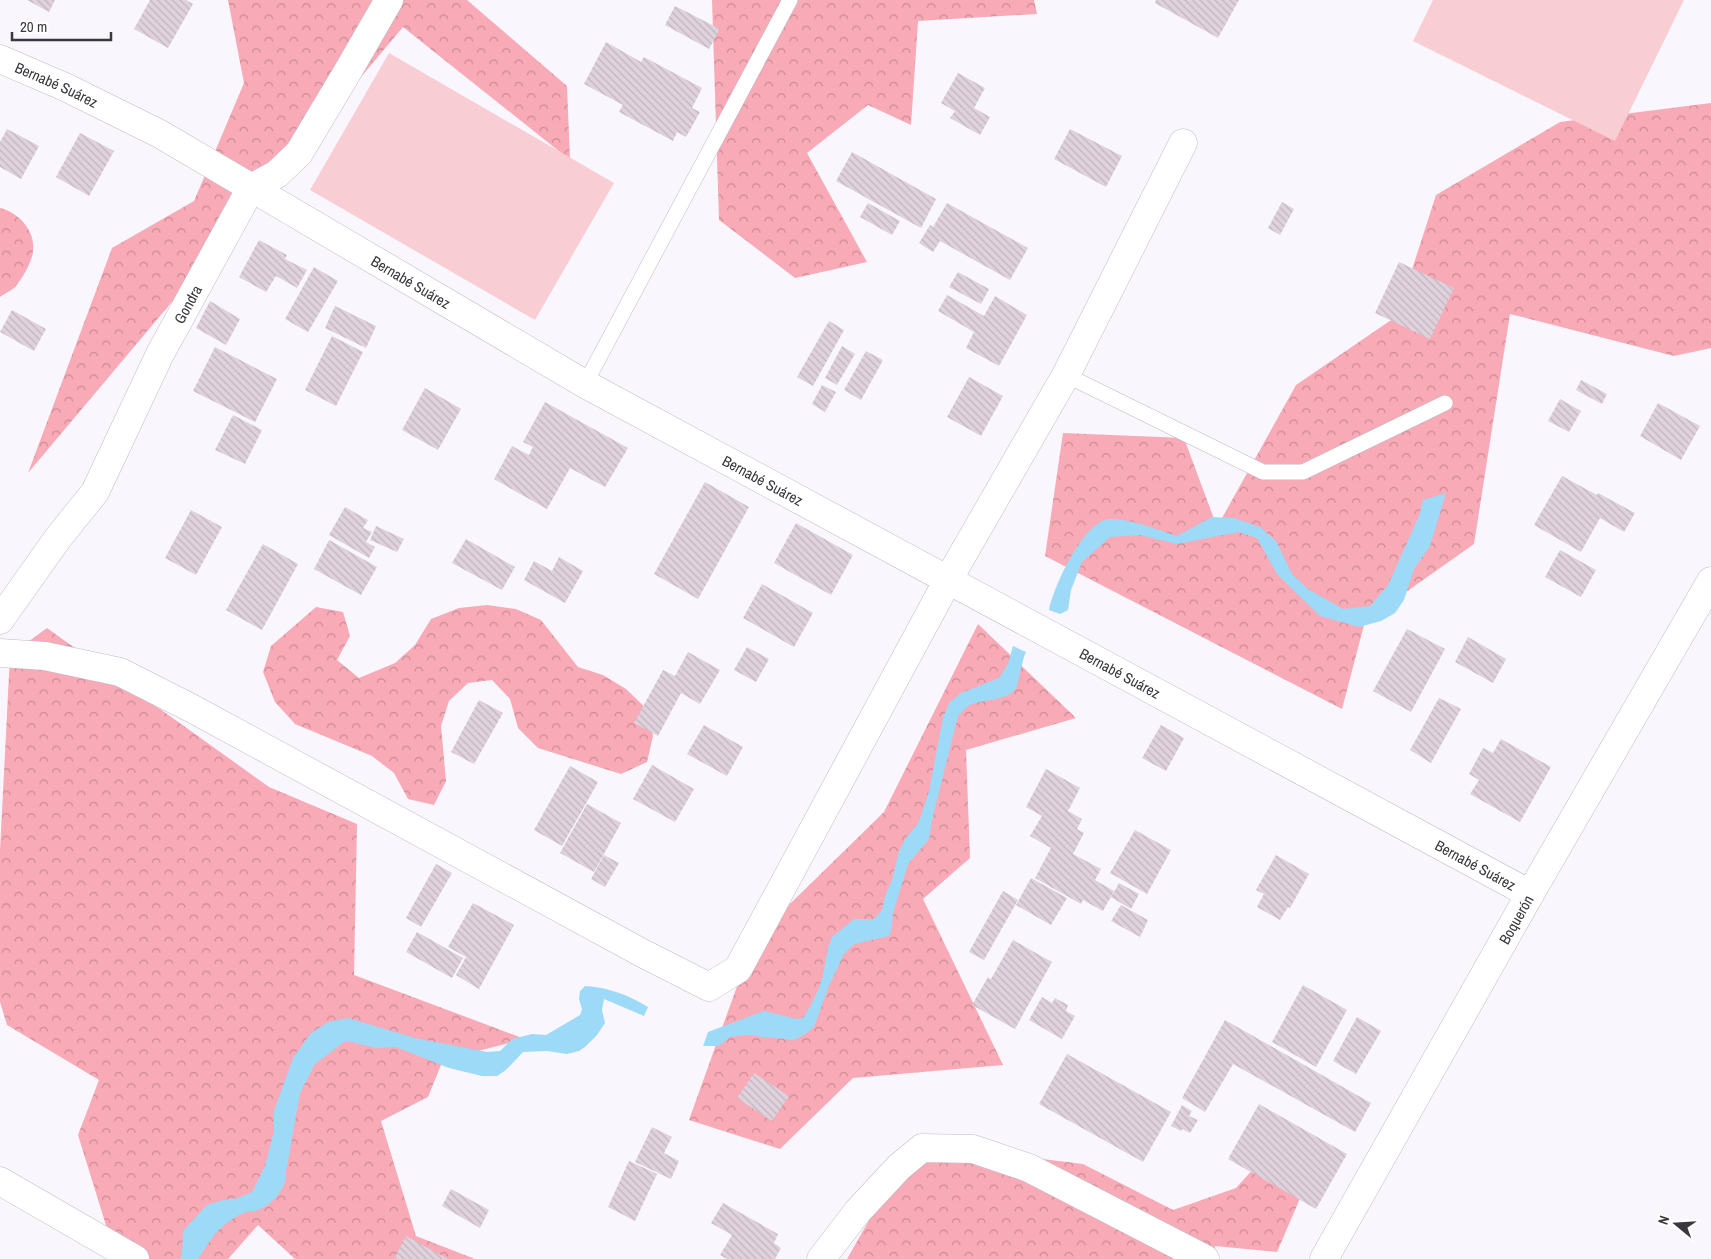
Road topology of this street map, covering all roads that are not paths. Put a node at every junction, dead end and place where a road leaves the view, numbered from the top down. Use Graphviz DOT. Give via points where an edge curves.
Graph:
graph roads {
  1 [pos="388,0"];
  2 [pos="790,0"];
  3 [pos="0,59"];
  4 [pos="1183,143"];
  5 [pos="251,188"];
  6 [pos="1066,375"];
  7 [pos="585,384"];
  8 [pos="1445,403"];
  9 [pos="948,580"];
  10 [pos="1711,580"];
  11 [pos="0,620"];
  12 [pos="0,653"];
  13 [pos="1530,894"];
  14 [pos="0,1181"];
  15 [pos="135,1259"];
  16 [pos="821,1259"];
  17 [pos="1205,1259"];
  18 [pos="1324,1259"];
  1 -- 5 [label="street" via="299,153 277,174"];
  2 -- 7 [label="lane"];
  3 -- 5 [label="street, Bernabé Suárez" via="160,134"];
  4 -- 6 [label="street"];
  5 -- 7 [label="street, Bernabé Suárez"];
  5 -- 11 [label="street, Gondra" via="160,354 95,492"];
  6 -- 8 [label="lane" via="1263,472 1303,472"];
  6 -- 9 [label="street"];
  7 -- 9 [label="street, Bernabé Suárez"];
  9 -- 12 [label="street" via="738,969 709,987 120,672 45,656"];
  9 -- 13 [label="street, Bernabé Suárez"];
  10 -- 13 [label="street, Boquerón"];
  13 -- 18 [label="street, Boquerón"];
  14 -- 15 [label="street"];
  16 -- 17 [label="street" via="858,1211 899,1166 922,1148 973,1149 1029,1168"];
}
